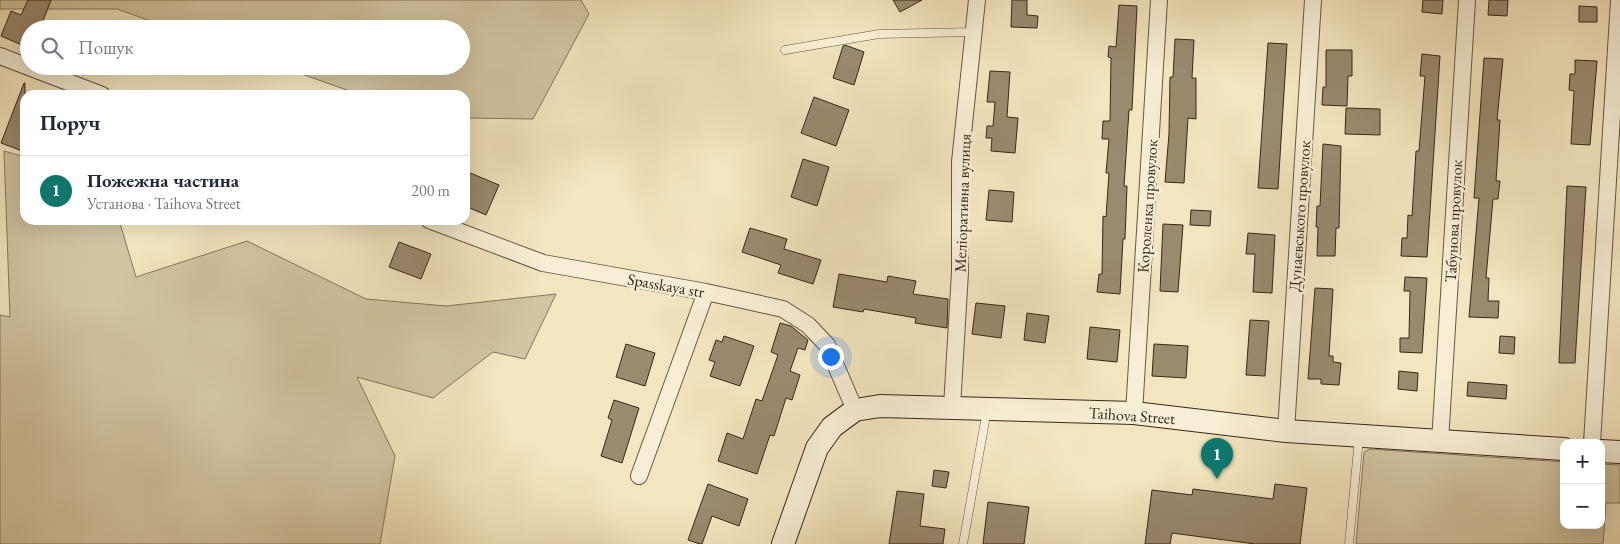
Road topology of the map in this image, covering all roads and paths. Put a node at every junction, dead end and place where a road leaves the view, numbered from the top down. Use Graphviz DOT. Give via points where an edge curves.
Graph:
graph roads {
  1 [pos="977,0"];
  2 [pos="1159,0"];
  3 [pos="1313,0"];
  4 [pos="1467,0"];
  5 [pos="1619,0"];
  6 [pos="974,32"];
  7 [pos="785,50"];
  8 [pos="0,56"];
  9 [pos="20,64"];
  10 [pos="50,75"];
  11 [pos="89,90"];
  12 [pos="442,225"];
  13 [pos="706,292"];
  14 [pos="952,407"];
  15 [pos="987,408"];
  16 [pos="855,410"];
  17 [pos="1134,413"];
  18 [pos="1286,431"];
  19 [pos="1359,436"];
  20 [pos="1592,439"];
  21 [pos="1440,442"];
  22 [pos="1560,449"];
  23 [pos="1605,451"];
  24 [pos="1620,452"];
  25 [pos="639,476"];
  26 [pos="783,544"];
  27 [pos="963,544"];
  28 [pos="1350,544"];
  1 -- 6 [label="street, Меліоративна вулиця"];
  2 -- 17 [label="street, Короленка провулок"];
  3 -- 18 [label="street, Дунаєвського провулок"];
  4 -- 21 [label="street, Табунова провулок"];
  5 -- 20 [label="street"];
  6 -- 7 [label="lane" via="879,34"];
  6 -- 14 [label="street, Меліоративна вулиця" via="960,162 960,272"];
  8 -- 9 [label="street"];
  10 -- 11 [label="street"];
  12 -- 13 [label="street, Spasskaya str" via="542,263"];
  13 -- 16 [label="street, Spasskaya str" via="783,309 808,325 827,345"];
  13 -- 25 [label="street"];
  14 -- 15 [label="street, Taihova Street"];
  14 -- 16 [label="street, Taihova Street" via="880,406"];
  15 -- 17 [label="street, Taihova Street"];
  15 -- 27 [label="lane"];
  16 -- 26 [label="street, Taihova Street" via="832,427 817,448"];
  17 -- 18 [label="street, Taihova Street"];
  18 -- 19 [label="street, Taihova Street"];
  19 -- 21 [label="street, Taihova Street"];
  19 -- 28 [label="lane"];
  21 -- 22 [label="street, Taihova Street"];
  23 -- 24 [label="street"];
}
